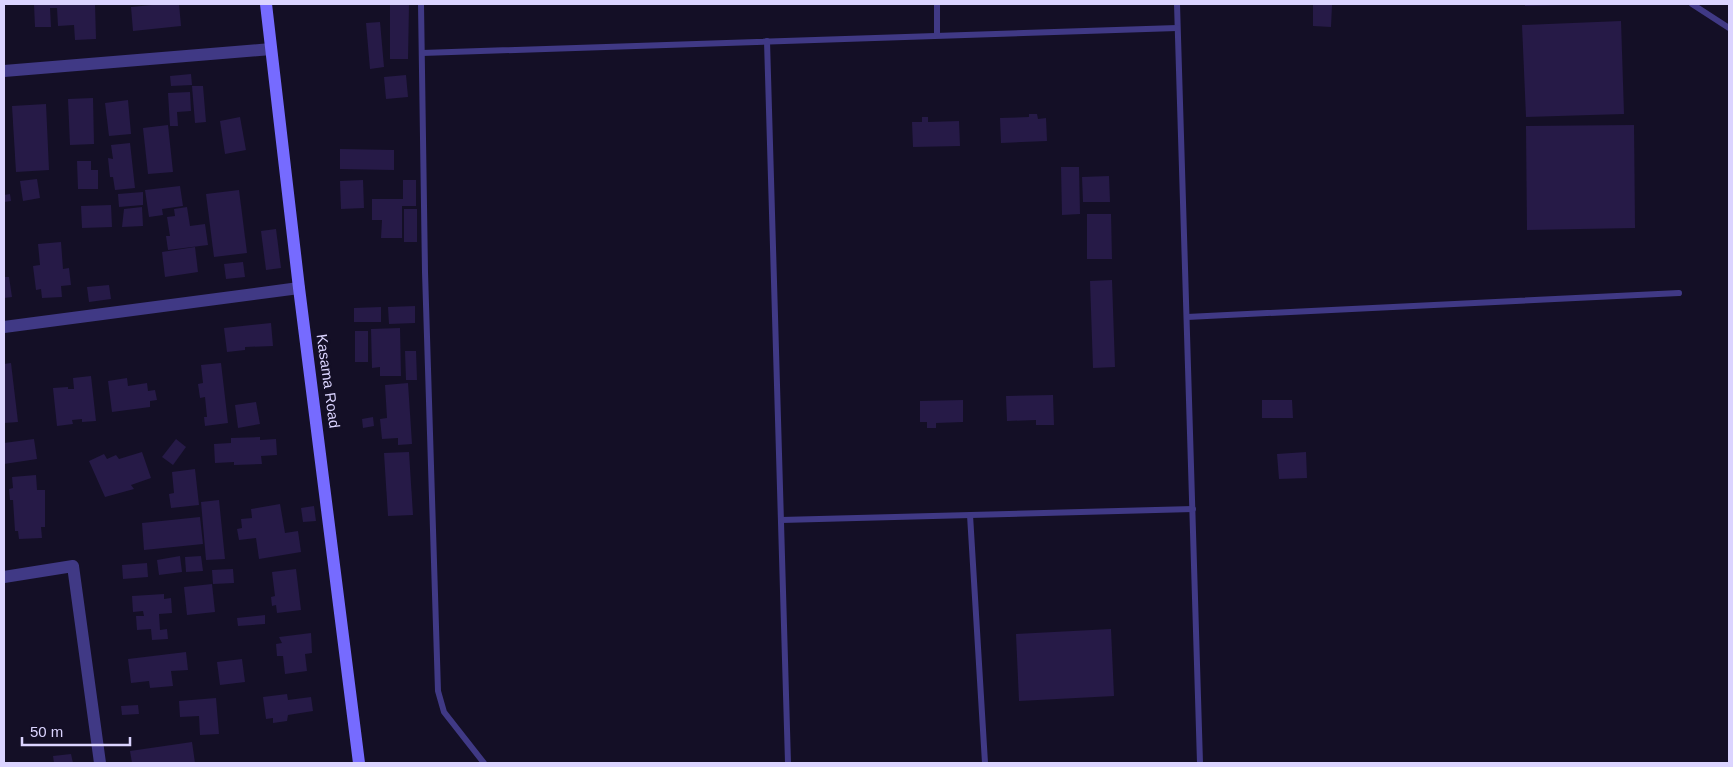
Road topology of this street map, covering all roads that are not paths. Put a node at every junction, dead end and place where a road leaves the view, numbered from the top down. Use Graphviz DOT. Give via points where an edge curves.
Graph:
graph roads {
  1 [pos="266,4"];
  2 [pos="421,4"];
  3 [pos="936,4"];
  4 [pos="1177,4"];
  5 [pos="1692,4"];
  6 [pos="1177,28"];
  7 [pos="1729,28"];
  8 [pos="937,35"];
  9 [pos="767,41"];
  10 [pos="271,49"];
  11 [pos="422,53"];
  12 [pos="4,70"];
  13 [pos="299,288"];
  14 [pos="1679,293"];
  15 [pos="1187,317"];
  16 [pos="4,327"];
  17 [pos="1193,509"];
  18 [pos="970,515"];
  19 [pos="781,520"];
  20 [pos="4,577"];
  21 [pos="100,763"];
  22 [pos="359,763"];
  23 [pos="484,763"];
  24 [pos="788,763"];
  25 [pos="985,763"];
  26 [pos="1200,763"];
  1 -- 10 [label="street, Kasama Road"];
  2 -- 11 [label="lane"];
  3 -- 8 [label="lane"];
  4 -- 6 [label="lane"];
  5 -- 7 [label="lane"];
  6 -- 8 [label="lane"];
  6 -- 15 [label="lane"];
  8 -- 9 [label="lane"];
  9 -- 11 [label="lane"];
  9 -- 19 [label="lane"];
  10 -- 12 [label="street"];
  10 -- 13 [label="street, Kasama Road"];
  11 -- 23 [label="lane" via="438,692 444,712"];
  13 -- 16 [label="street"];
  13 -- 22 [label="street, Kasama Road"];
  14 -- 15 [label="lane"];
  15 -- 17 [label="lane"];
  17 -- 18 [label="lane"];
  17 -- 26 [label="lane"];
  18 -- 19 [label="lane"];
  18 -- 25 [label="lane"];
  19 -- 24 [label="lane"];
  20 -- 21 [label="street" via="72,566"];
}
